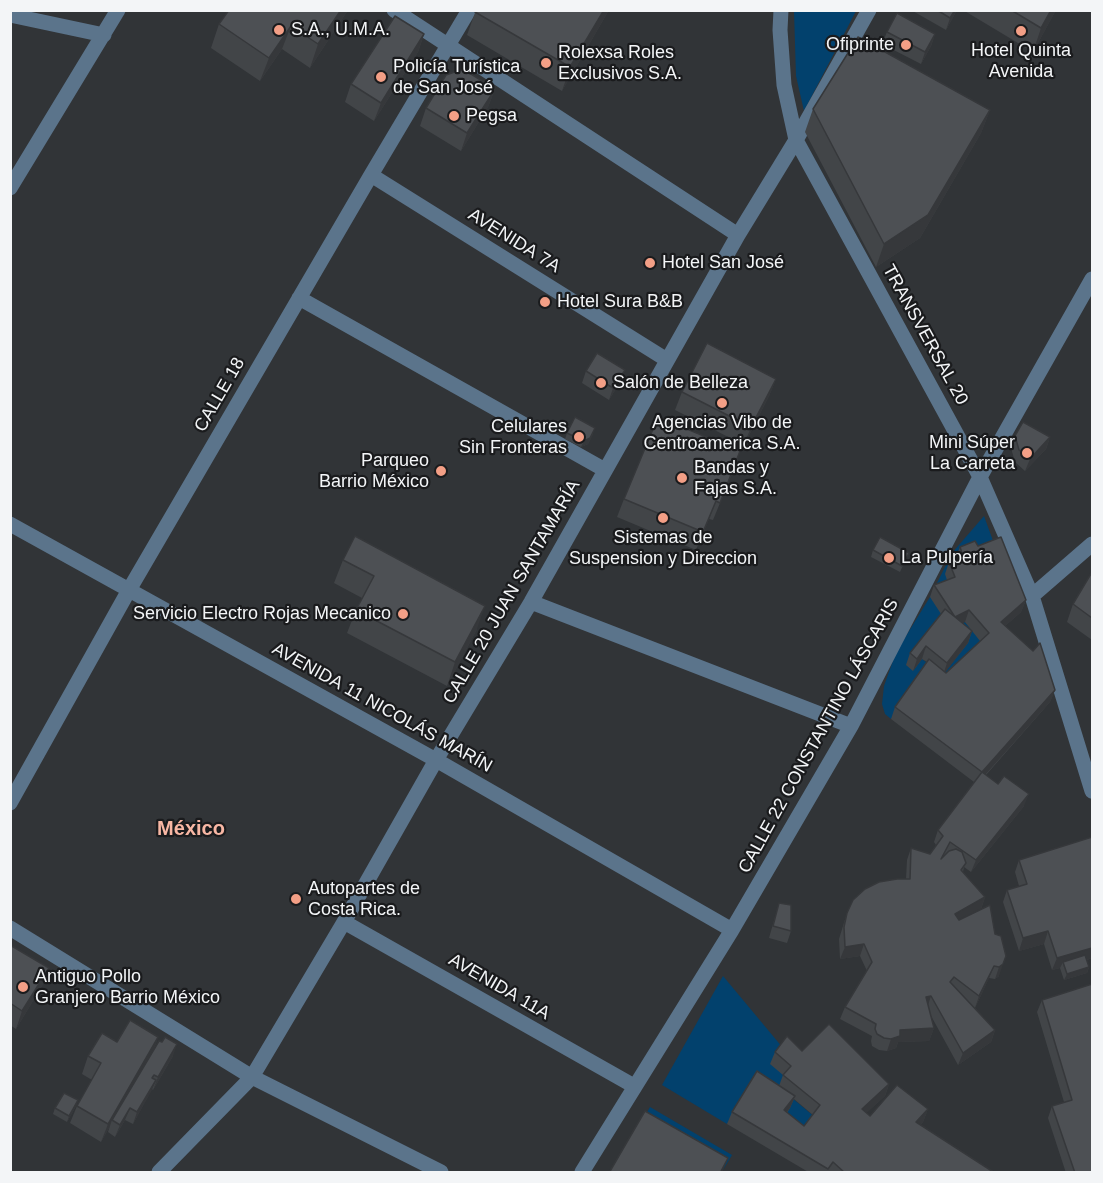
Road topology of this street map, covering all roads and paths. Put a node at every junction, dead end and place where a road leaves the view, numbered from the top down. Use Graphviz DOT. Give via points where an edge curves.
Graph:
graph roads {
  1 [pos="118,10"];
  2 [pos="394,10"];
  3 [pos="469,10"];
  4 [pos="781,10"];
  5 [pos="869,10"];
  6 [pos="10,15"];
  7 [pos="104,35"];
  8 [pos="448,46"];
  9 [pos="796,140"];
  10 [pos="371,175"];
  11 [pos="10,188"];
  12 [pos="738,235"];
  13 [pos="1092,279"];
  14 [pos="299,298"];
  15 [pos="668,360"];
  16 [pos="605,470"];
  17 [pos="980,477"];
  18 [pos="10,524"];
  19 [pos="1092,544"];
  20 [pos="129,590"];
  21 [pos="1032,597"];
  22 [pos="531,602"];
  23 [pos="851,726"];
  24 [pos="436,760"];
  25 [pos="1092,791"];
  26 [pos="10,803"];
  27 [pos="345,922"];
  28 [pos="10,928"];
  29 [pos="732,930"];
  30 [pos="252,1077"];
  31 [pos="634,1086"];
  32 [pos="159,1173"];
  33 [pos="441,1173"];
  34 [pos="582,1173"];
  1 -- 7 [label="street"];
  2 -- 8 [label="street"];
  3 -- 8 [label="street, CALLE 18"];
  4 -- 9 [label="street, TRANSVERSAL 20" via="784,85"];
  5 -- 9 [label="street, CALLE 20 JUAN SANTAMARÍA"];
  6 -- 7 [label="street"];
  7 -- 11 [label="street"];
  8 -- 10 [label="street, CALLE 18"];
  8 -- 12 [label="street"];
  9 -- 12 [label="street, CALLE 20 JUAN SANTAMARÍA"];
  9 -- 17 [label="street, TRANSVERSAL 20"];
  10 -- 14 [label="street, CALLE 18"];
  10 -- 15 [label="street, AVENIDA 7A"];
  12 -- 15 [label="street, CALLE 20 JUAN SANTAMARÍA"];
  13 -- 17 [label="street, CALLE 22 CONSTANTINO LÁSCARIS"];
  14 -- 16 [label="street"];
  14 -- 20 [label="street, CALLE 18"];
  15 -- 16 [label="street, CALLE 20 JUAN SANTAMARÍA"];
  16 -- 22 [label="street, CALLE 20 JUAN SANTAMARÍA"];
  17 -- 21 [label="street, TRANSVERSAL 20"];
  17 -- 23 [label="street, CALLE 22 CONSTANTINO LÁSCARIS"];
  18 -- 20 [label="street, AVENIDA 11 NICOLÁS MARÍN"];
  19 -- 21 [label="street"];
  20 -- 24 [label="street, AVENIDA 11 NICOLÁS MARÍN"];
  20 -- 26 [label="street, CALLE 18"];
  21 -- 25 [label="street, TRANSVERSAL 20"];
  22 -- 23 [label="street"];
  22 -- 24 [label="street, CALLE 20 JUAN SANTAMARÍA"];
  23 -- 29 [label="street, CALLE 22 CONSTANTINO LÁSCARIS"];
  24 -- 27 [label="street, CALLE 20 JUAN SANTAMARÍA"];
  24 -- 29 [label="street, AVENIDA 11 NICOLÁS MARÍN"];
  27 -- 30 [label="street, CALLE 20 JUAN SANTAMARÍA"];
  27 -- 31 [label="street, AVENIDA 11A"];
  28 -- 30 [label="street"];
  29 -- 31 [label="street, CALLE 22 CONSTANTINO LÁSCARIS"];
  30 -- 32 [label="street, CALLE 20 JUAN SANTAMARÍA"];
  30 -- 33 [label="street"];
  31 -- 34 [label="street, CALLE 22 CONSTANTINO LÁSCARIS"];
}
